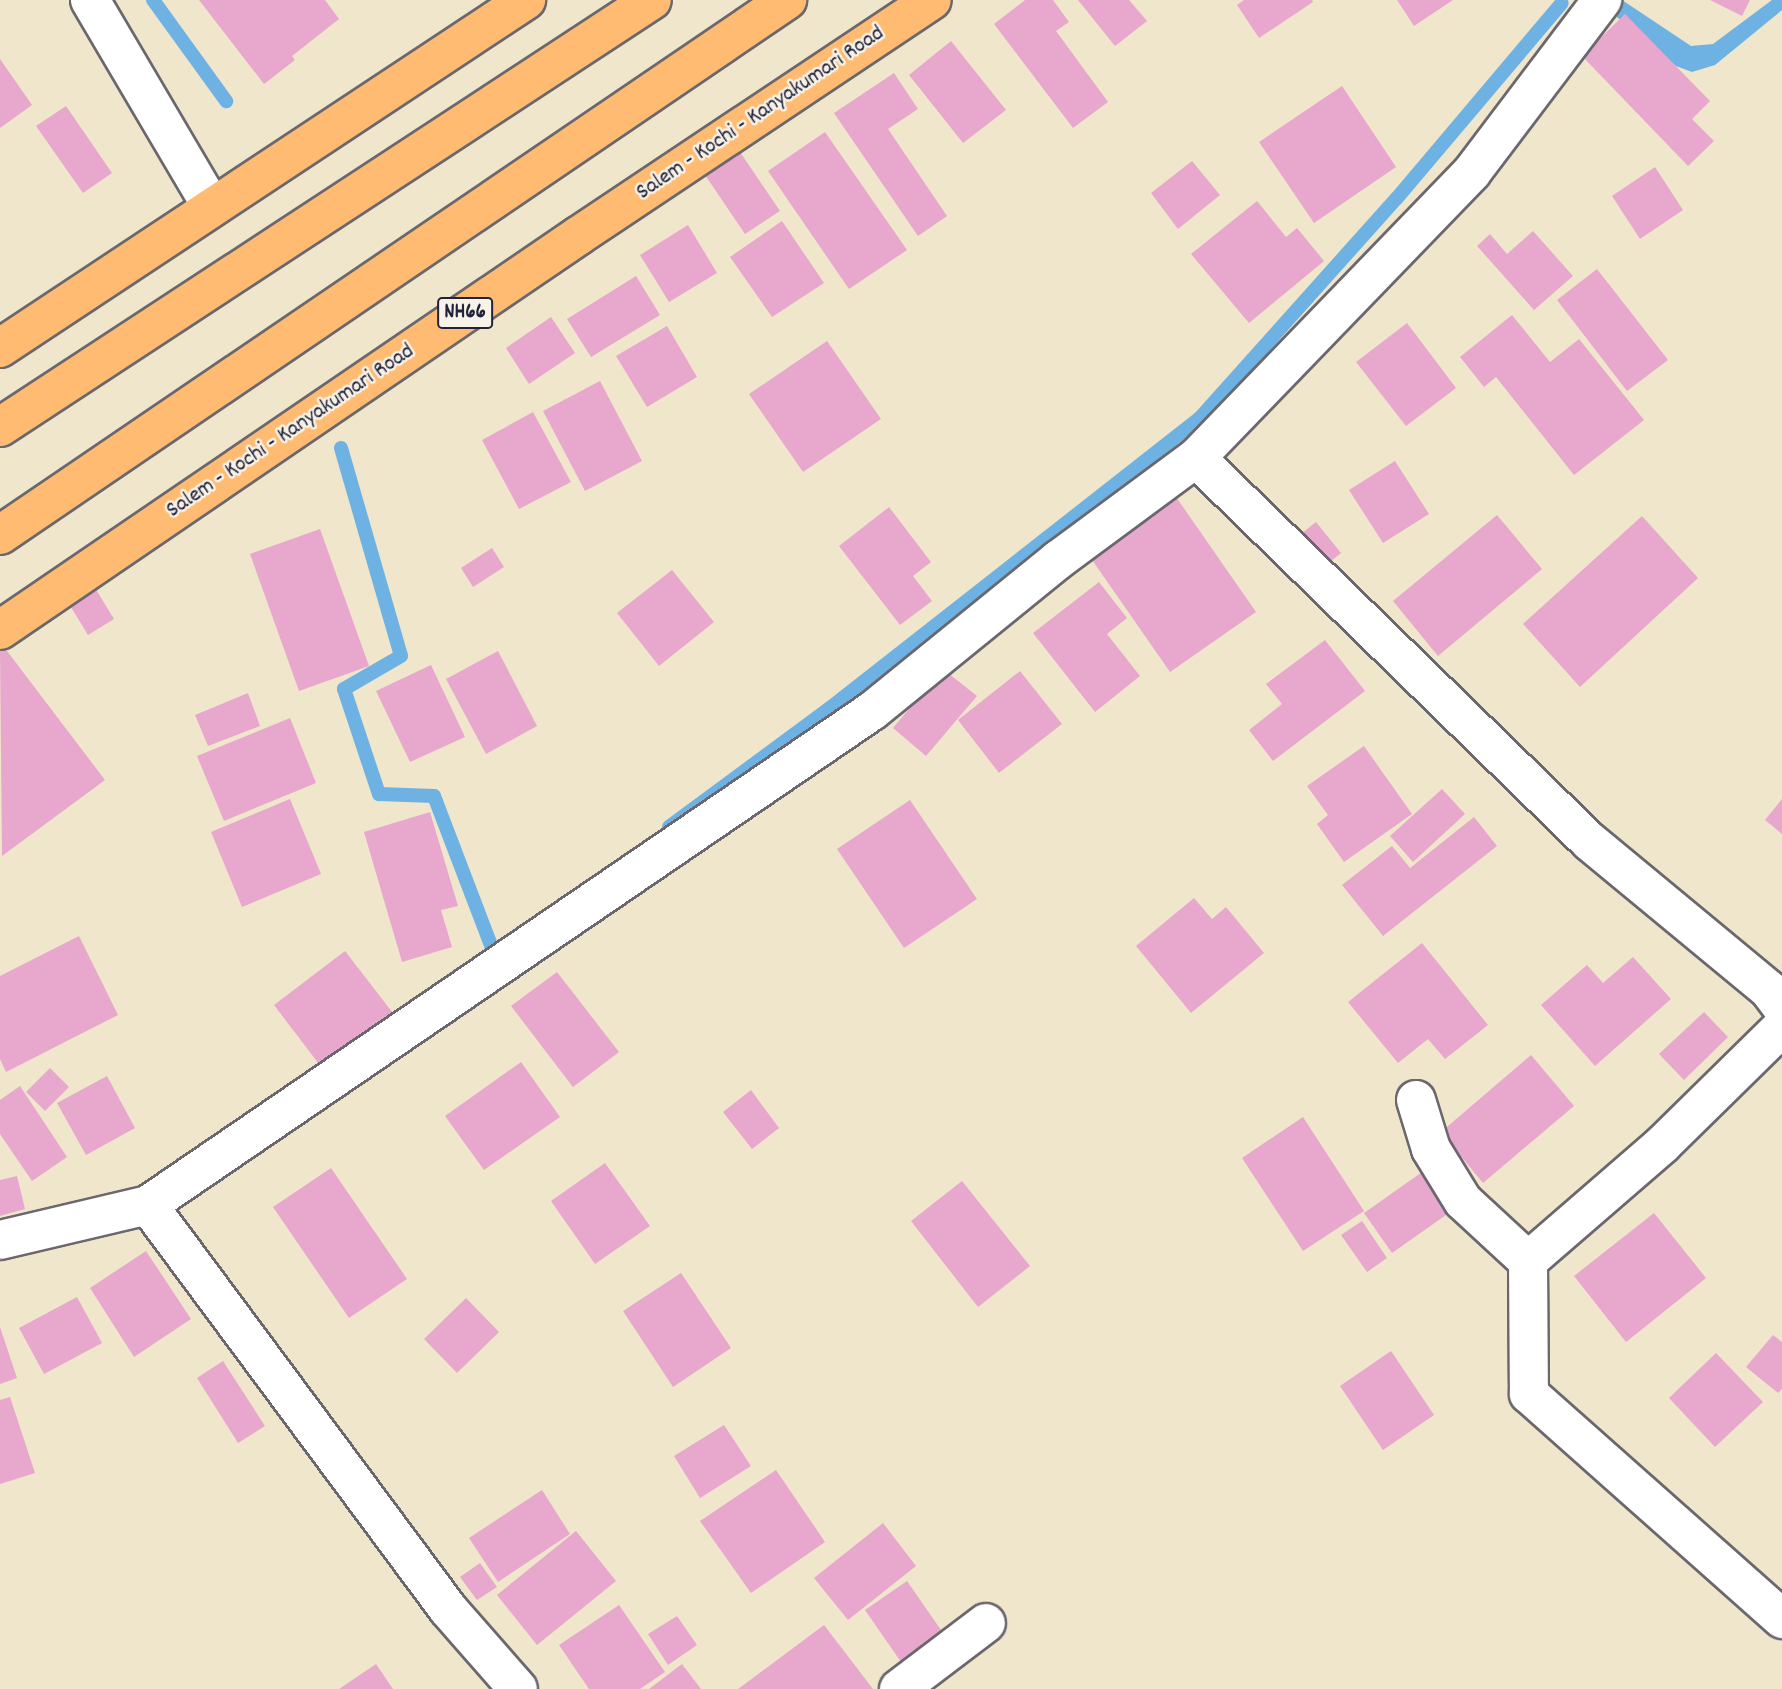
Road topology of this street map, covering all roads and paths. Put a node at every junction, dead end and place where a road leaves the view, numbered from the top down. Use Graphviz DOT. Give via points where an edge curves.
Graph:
graph roads {
  1 [pos="90,0"];
  2 [pos="526,0"];
  3 [pos="652,0"];
  4 [pos="787,0"];
  5 [pos="932,0"];
  6 [pos="1595,3"];
  7 [pos="212,208"];
  8 [pos="0,348"];
  9 [pos="0,427"];
  10 [pos="1196,458"];
  11 [pos="0,535"];
  12 [pos="0,630"];
  13 [pos="1782,1007"];
  14 [pos="1782,1027"];
  15 [pos="1416,1100"];
  16 [pos="148,1205"];
  17 [pos="0,1240"];
  18 [pos="1528,1261"];
  19 [pos="1782,1619"];
  20 [pos="985,1623"];
  21 [pos="518,1689"];
  22 [pos="899,1689"];
  1 -- 7 [label="street"];
  2 -- 7 [label="highway"];
  3 -- 9 [label="highway"];
  4 -- 11 [label="highway"];
  5 -- 12 [label="highway, Salem - Kochi - Kanyakumari Road / NH66"];
  6 -- 10 [label="street" via="1472,172"];
  7 -- 8 [label="highway"];
  10 -- 13 [label="street" via="1589,841 1769,989"];
  10 -- 16 [label="street" via="1058,559 872,711"];
  14 -- 18 [label="street" via="1664,1144"];
  15 -- 18 [label="street" via="1431,1149 1463,1201"];
  16 -- 17 [label="street"];
  16 -- 21 [label="street" via="448,1609"];
  18 -- 19 [label="street" via="1529,1394"];
  20 -- 22 [label="street"];
}
